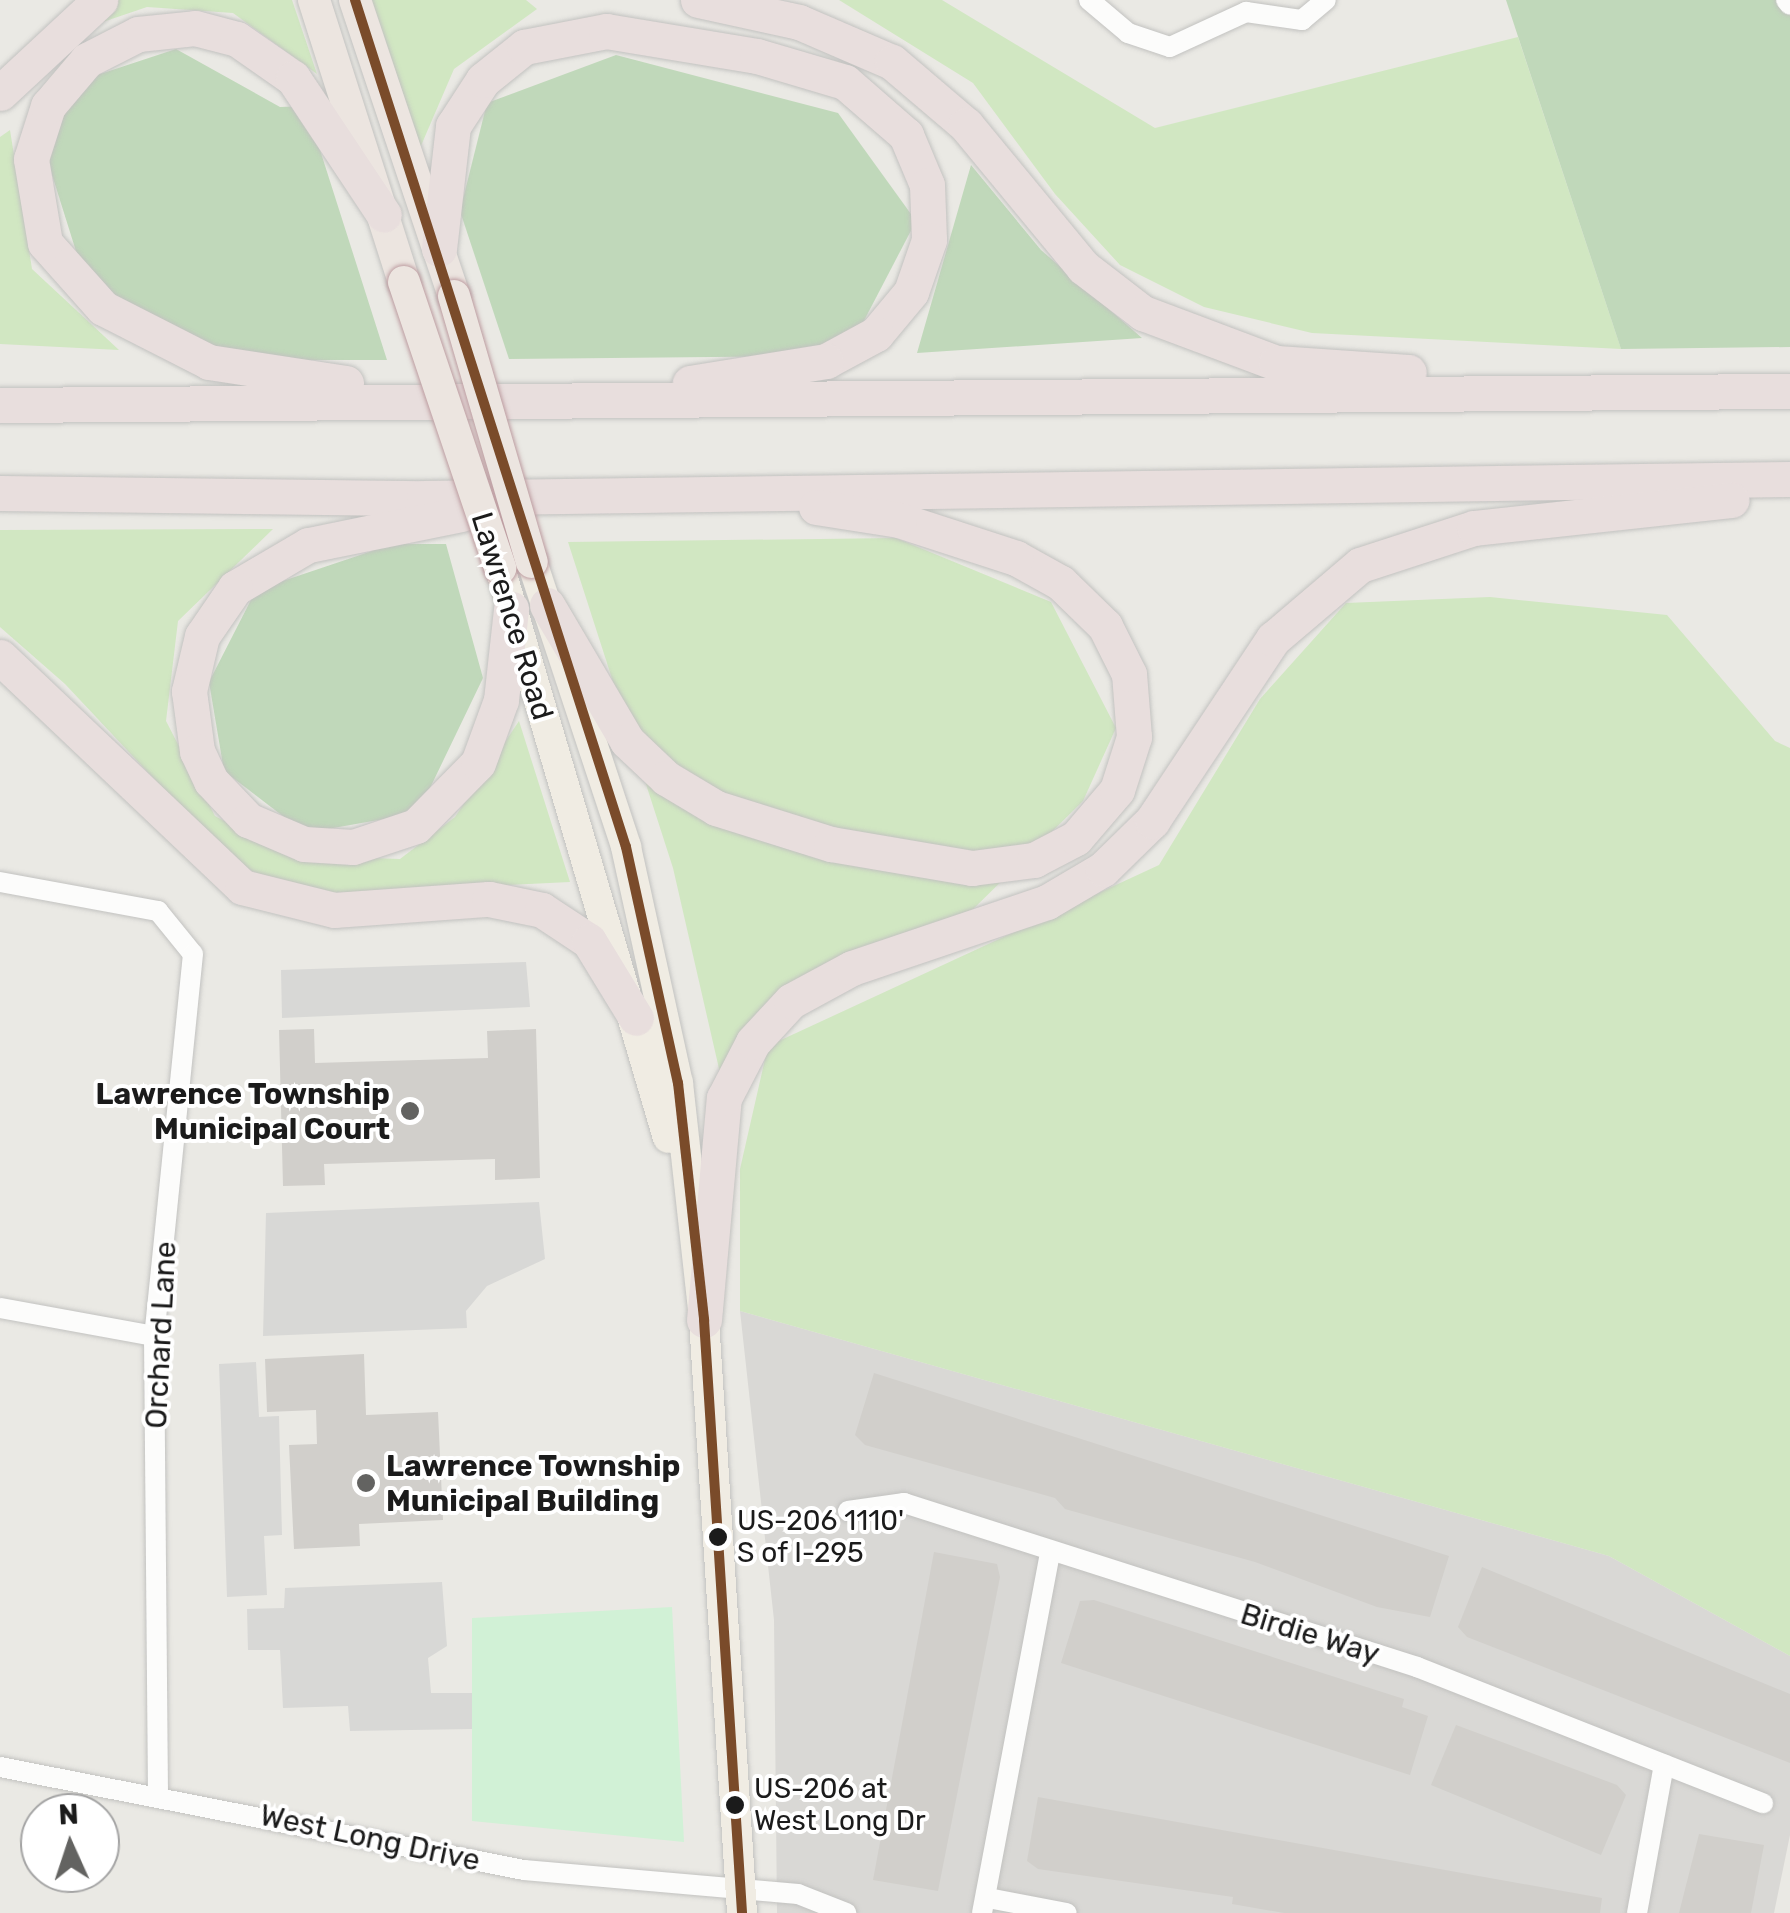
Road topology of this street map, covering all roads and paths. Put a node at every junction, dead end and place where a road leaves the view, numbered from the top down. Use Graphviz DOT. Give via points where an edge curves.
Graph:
graph roads {
  1 [pos="100,0"];
  2 [pos="314,0"];
  3 [pos="355,0"];
  4 [pos="698,0"];
  5 [pos="1089,0"];
  6 [pos="1326,0"];
  7 [pos="0,93"];
  8 [pos="384,215"];
  9 [pos="439,249"];
  10 [pos="1790,390"];
  11 [pos="460,402"];
  12 [pos="559,402"];
  13 [pos="0,405"];
  14 [pos="1790,480"];
  15 [pos="0,493"];
  16 [pos="1790,493"];
  17 [pos="544,494"];
  18 [pos="631,494"];
  19 [pos="516,565"];
  20 [pos="547,606"];
  21 [pos="511,610"];
  22 [pos="0,657"];
  23 [pos="0,882"];
  24 [pos="636,1018"];
  25 [pos="694,1237"];
  26 [pos="0,1308"];
  27 [pos="704,1320"];
  28 [pos="154,1336"];
  29 [pos="848,1512"];
  30 [pos="1050,1554"];
  31 [pos="1664,1764"];
  32 [pos="0,1767"];
  33 [pos="158,1794"];
  34 [pos="1764,1803"];
  35 [pos="742,1903"];
  36 [pos="985,1906"];
  37 [pos="846,1913"];
  38 [pos="1067,1913"];
  39 [pos="1637,1913"];
  1 -- 7 [label="highway"];
  2 -- 8 [label="highway, Lawrence Road"];
  3 -- 9 [label="highway, Lawrence Road"];
  4 -- 10 [label="highway" via="799,22 892,62 966,125 1102,284 1143,313 1234,353 1326,370"];
  5 -- 6 [label="street" via="1128,33 1170,47 1246,12 1302,20"];
  8 -- 11 [label="highway" via="293,78 237,39 195,28 138,34 86,60 48,106 31,158 35,216 58,266 136,330 250,372 386,384"];
  8 -- 19 [label="highway, Lawrence Road, bridge"];
  9 -- 12 [label="highway" via="444,154 466,102 502,62 552,37 606,31 757,56 846,82 898,124 928,185 929,240 912,292 876,334 807,366"];
  9 -- 19 [label="highway, Lawrence Road, bridge"];
  10 -- 12 [label="highway"];
  11 -- 12 [label="highway"];
  11 -- 13 [label="highway"];
  14 -- 18 [label="highway"];
  15 -- 17 [label="highway"];
  16 -- 27 [label="highway" via="1433,536 1330,585 1273,639 1152,821 1103,870 1047,902 820,982 770,1020 736,1068 717,1128"];
  17 -- 18 [label="highway"];
  17 -- 21 [label="highway" via="308,545 244,580 216,612 193,662 190,722 211,781 248,820 304,844 353,847 416,826 478,763 501,700"];
  18 -- 20 [label="highway" via="899,520 1052,577 1104,626 1129,674 1134,737 1113,796 1056,851 988,869 887,856 740,818 688,793 636,751"];
  19 -- 20 [label="main road, Lawrence Road"];
  19 -- 21 [label="main road, Lawrence Road"];
  20 -- 25 [label="main road, Lawrence Road" via="626,847 678,1083"];
  21 -- 24 [label="main road, Lawrence Road"];
  22 -- 24 [label="highway" via="242,888 334,910 489,899 542,910 588,942"];
  23 -- 28 [label="street, Orchard Lane" via="140,907 186,936 194,972"];
  24 -- 25 [label="main road, Lawrence Road"];
  25 -- 27 [label="main road, Lawrence Road"];
  26 -- 28 [label="street"];
  27 -- 35 [label="main road, Lawrence Road"];
  28 -- 33 [label="street, Orchard Lane"];
  29 -- 30 [label="street, Birdie Way" via="904,1503"];
  30 -- 31 [label="street, Birdie Way" via="1417,1666"];
  30 -- 36 [label="street"];
  31 -- 34 [label="street, Birdie Way"];
  31 -- 39 [label="street"];
  32 -- 33 [label="street, West Long Drive"];
  33 -- 35 [label="street, West Long Drive" via="524,1870"];
  35 -- 37 [label="street, West Long Drive" via="798,1894"];
  36 -- 38 [label="street"];
}
